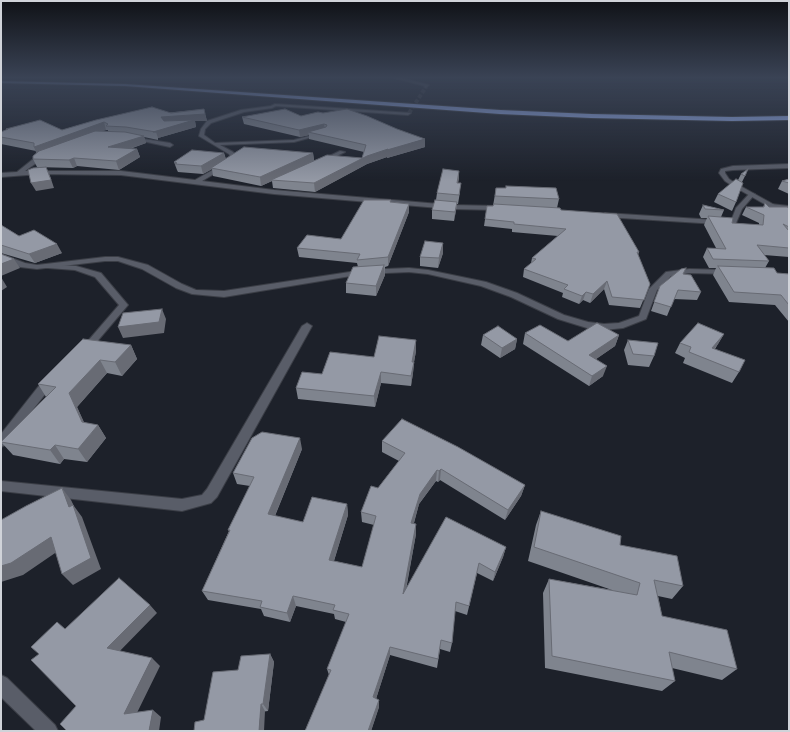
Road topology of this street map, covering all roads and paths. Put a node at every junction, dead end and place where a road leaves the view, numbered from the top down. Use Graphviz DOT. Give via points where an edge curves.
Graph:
graph roads {
  1 [pos="239,112"];
  2 [pos="381,112"];
  3 [pos="515,112"];
  4 [pos="611,112"];
  5 [pos="409,113"];
  6 [pos="789,113"];
  7 [pos="789,118"];
  8 [pos="200,123"];
  9 [pos="208,123"];
  10 [pos="324,133"];
  11 [pos="128,138"];
  12 [pos="214,144"];
  13 [pos="170,145"];
  14 [pos="51,152"];
  15 [pos="342,152"];
  16 [pos="317,163"];
  17 [pos="789,166"];
  18 [pos="18,174"];
  19 [pos="1,175"];
  20 [pos="198,182"];
  21 [pos="268,187"];
  22 [pos="261,190"];
  23 [pos="752,194"];
  24 [pos="771,206"];
  25 [pos="789,208"];
  26 [pos="506,209"];
  27 [pos="600,215"];
  28 [pos="789,216"];
  29 [pos="1,256"];
  30 [pos="48,266"];
  31 [pos="738,273"];
  32 [pos="307,326"];
  33 [pos="76,358"];
  34 [pos="59,374"];
  35 [pos="1,442"];
  36 [pos="1,486"];
  37 [pos="1,684"];
  38 [pos="49,731"];
  1 -- 9 [label="street"];
  2 -- 5 [label="street"];
  3 -- 7 [label="highway" via="725,119"];
  4 -- 6 [label="highway" via="695,115"];
  8 -- 9 [label="street"];
  9 -- 12 [label="street" via="201,134"];
  10 -- 12 [label="street" via="294,141"];
  11 -- 13 [label="street"];
  12 -- 20 [label="street" via="231,153 234,159"];
  14 -- 18 [label="street"];
  15 -- 16 [label="street"];
  17 -- 23 [label="street" via="723,170 726,180"];
  18 -- 19 [label="street"];
  18 -- 20 [label="street" via="121,173"];
  20 -- 22 [label="street"];
  21 -- 22 [label="street"];
  22 -- 26 [label="street" via="451,207"];
  23 -- 24 [label="street"];
  23 -- 27 [label="street" via="739,208 733,224"];
  24 -- 25 [label="street"];
  24 -- 28 [label="street"];
  29 -- 30 [label="street" via="23,265"];
  30 -- 31 [label="street" via="118,259 145,267 195,292 224,294 363,272 428,272 483,284 561,317 587,325 604,326 620,326 643,317 653,289 669,274 703,271"];
  30 -- 33 [label="street" via="76,268 98,275 124,305"];
  32 -- 36 [label="street" via="212,493 206,499 182,505"];
  34 -- 35 [label="street" via="42,390"];
  37 -- 38 [label="street"];
}
